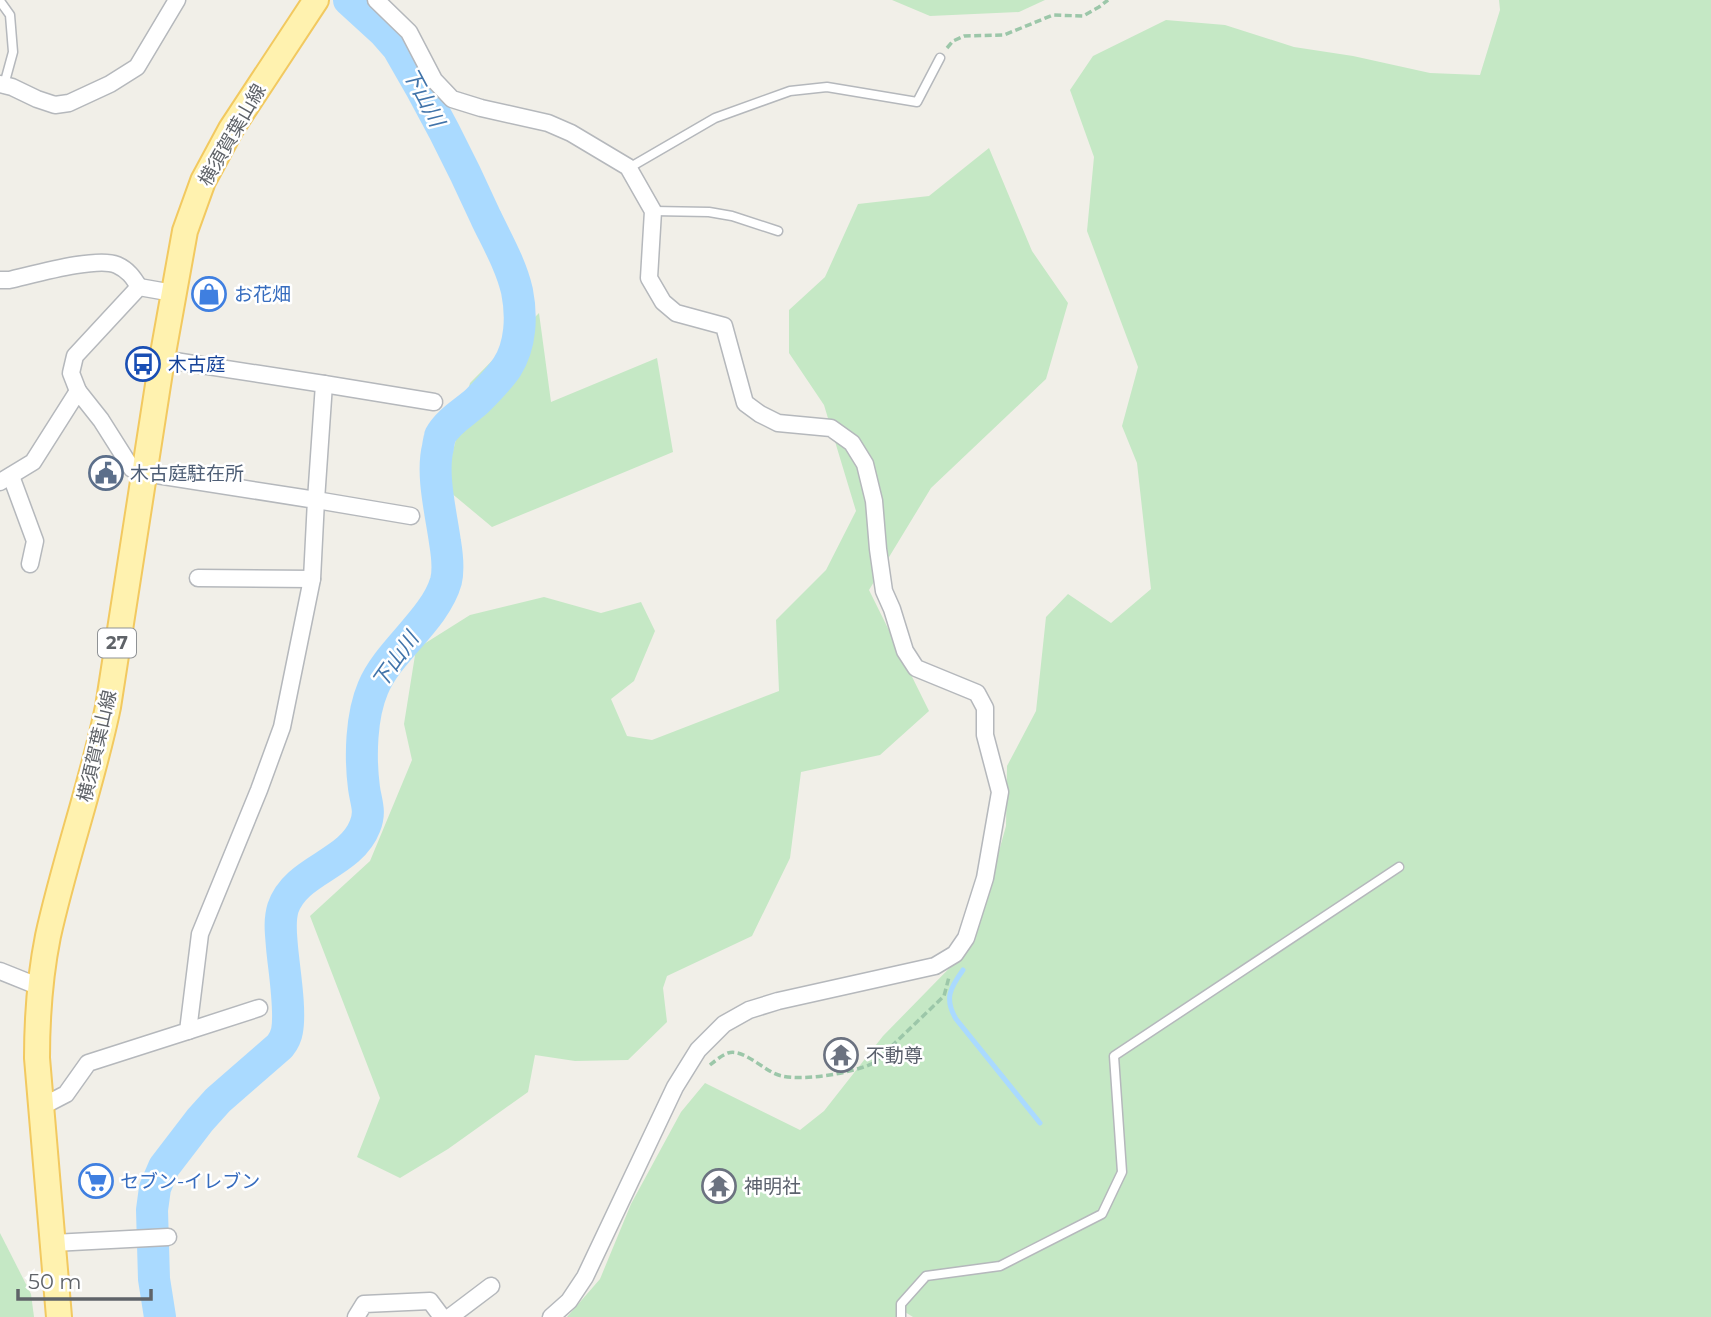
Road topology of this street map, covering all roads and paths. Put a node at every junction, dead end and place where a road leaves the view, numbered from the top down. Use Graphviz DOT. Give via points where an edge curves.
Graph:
graph roads {
  1 [pos="177,0"];
  2 [pos="316,0"];
  3 [pos="376,0"];
  4 [pos="1108,0"];
  5 [pos="0,1"];
  6 [pos="940,58"];
  7 [pos="2,85"];
  8 [pos="628,167"];
  9 [pos="653,211"];
  10 [pos="778,231"];
  11 [pos="0,279"];
  12 [pos="139,287"];
  13 [pos="173,293"];
  14 [pos="162,359"];
  15 [pos="324,384"];
  16 [pos="78,391"];
  17 [pos="434,402"];
  18 [pos="144,473"];
  19 [pos="5,479"];
  20 [pos="316,499"];
  21 [pos="411,516"];
  22 [pos="30,564"];
  23 [pos="198,578"];
  24 [pos="312,579"];
  25 [pos="1399,867"];
  26 [pos="955,954"];
  27 [pos="0,971"];
  28 [pos="40,987"];
  29 [pos="259,1008"];
  30 [pos="188,1031"];
  31 [pos="707,1066"];
  32 [pos="41,1107"];
  33 [pos="156,1237"];
  34 [pos="53,1243"];
  35 [pos="491,1286"];
  36 [pos="59,1317"];
  37 [pos="356,1317"];
  38 [pos="442,1317"];
  39 [pos="450,1317"];
  40 [pos="551,1317"];
  41 [pos="901,1317"];
  1 -- 7 [label="street" via="137,67 69,103 55,104"];
  2 -- 13 [label="main road, 横須賀葉山線 / 27" via="231,129 203,181 185,231"];
  3 -- 8 [label="street" via="409,32 434,80 452,99 548,123"];
  4 -- 6 [label="path" via="1083,16 1054,15 1004,35 964,36 953,41"];
  5 -- 7 [label="lane" via="10,15 13,52"];
  6 -- 8 [label="lane" via="917,102 827,88 790,91 715,118"];
  8 -- 9 [label="street"];
  9 -- 10 [label="lane" via="709,212"];
  9 -- 26 [label="street" via="649,278 663,302 676,313 724,326 745,403 778,423 831,428 852,443 865,464 884,592 905,651 916,668 977,693 985,708 985,735 1000,792 985,878 966,938"];
  11 -- 12 [label="street" via="91,263 115,264 131,274"];
  12 -- 13 [label="street"];
  12 -- 16 [label="street" via="75,356 71,373"];
  13 -- 14 [label="main road, 横須賀葉山線 / 27"];
  14 -- 15 [label="street"];
  14 -- 18 [label="main road, 横須賀葉山線 / 27"];
  15 -- 17 [label="street"];
  15 -- 20 [label="street"];
  16 -- 18 [label="street" via="132,469"];
  16 -- 19 [label="street" via="33,462"];
  18 -- 20 [label="street"];
  18 -- 28 [label="main road, 横須賀葉山線 / 27" via="106,718 48,937"];
  19 -- 22 [label="street" via="35,541"];
  20 -- 21 [label="street"];
  20 -- 24 [label="street"];
  23 -- 24 [label="street"];
  24 -- 30 [label="street" via="282,727 200,934"];
  25 -- 41 [label="lane" via="1114,1056 1122,1172 1102,1214 1000,1266 926,1276 901,1304"];
  26 -- 31 [label="path" via="944,996 874,1063 860,1070 783,1077 742,1054 728,1053"];
  26 -- 40 [label="street" via="935,966 778,1001 724,1024 698,1050 675,1087 585,1277"];
  27 -- 28 [label="street"];
  28 -- 32 [label="main road, 横須賀葉山線 / 27" via="37,1058"];
  29 -- 30 [label="street"];
  30 -- 32 [label="street" via="88,1063 66,1094"];
  32 -- 34 [label="main road, 横須賀葉山線 / 27"];
  33 -- 34 [label="street"];
  34 -- 36 [label="main road, 横須賀葉山線 / 27"];
  35 -- 39 [label="street"];
  37 -- 38 [label="street" via="364,1304 430,1301"];
}
